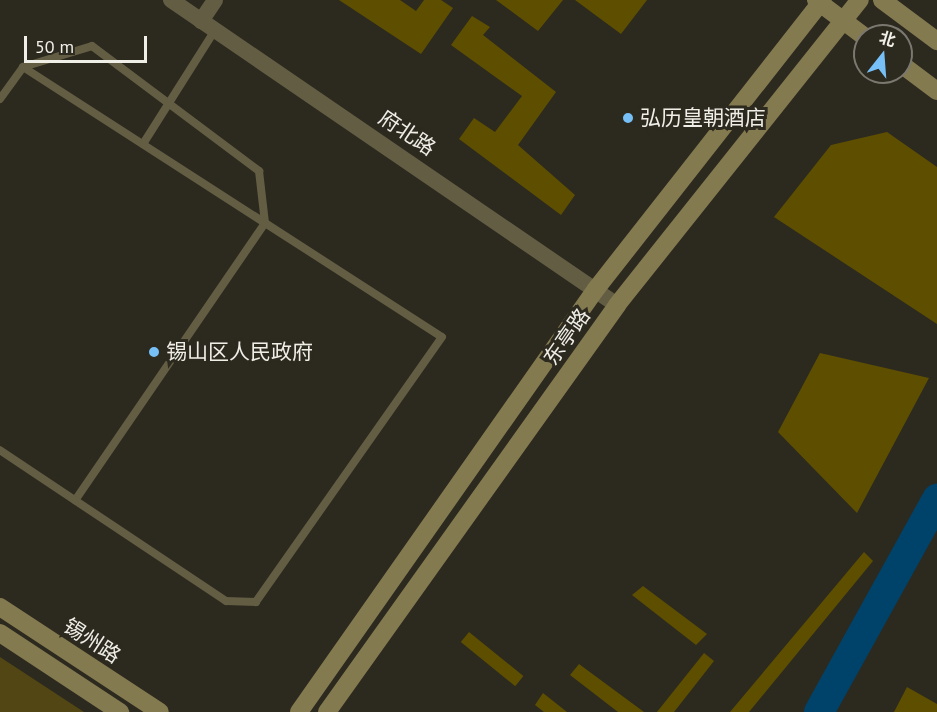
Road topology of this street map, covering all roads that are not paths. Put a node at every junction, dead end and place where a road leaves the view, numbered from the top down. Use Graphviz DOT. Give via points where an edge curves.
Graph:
graph roads {
  1 [pos="171,0"];
  2 [pos="214,0"];
  3 [pos="860,0"];
  4 [pos="882,0"];
  5 [pos="820,1"];
  6 [pos="844,21"];
  7 [pos="208,25"];
  8 [pos="853,28"];
  9 [pos="937,41"];
  10 [pos="23,67"];
  11 [pos="913,73"];
  12 [pos="937,91"];
  13 [pos="0,99"];
  14 [pos="168,104"];
  15 [pos="143,144"];
  16 [pos="265,223"];
  17 [pos="596,289"];
  18 [pos="617,305"];
  19 [pos="0,450"];
  20 [pos="75,500"];
  21 [pos="0,608"];
  22 [pos="0,633"];
  23 [pos="120,712"];
  24 [pos="160,712"];
  25 [pos="299,712"];
  26 [pos="327,712"];
  1 -- 7 [label="street, 府北路"];
  2 -- 7 [label="street"];
  3 -- 6 [label="main road, 东亭路"];
  4 -- 9 [label="main road"];
  5 -- 6 [label="main road"];
  5 -- 17 [label="main road, 东亭路"];
  6 -- 8 [label="main road"];
  6 -- 18 [label="main road, 东亭路"];
  7 -- 14 [label="lane"];
  7 -- 17 [label="street, 府北路"];
  10 -- 13 [label="lane"];
  10 -- 14 [label="lane" via="92,46"];
  10 -- 15 [label="lane"];
  11 -- 12 [label="main road"];
  14 -- 15 [label="lane"];
  14 -- 16 [label="lane" via="259,171"];
  15 -- 16 [label="lane"];
  16 -- 20 [label="lane"];
  16 -- 20 [label="lane" via="442,337 256,602 226,601"];
  17 -- 18 [label="street, 府北路"];
  17 -- 25 [label="main road, 东亭路"];
  18 -- 26 [label="main road, 东亭路"];
  19 -- 20 [label="lane"];
  21 -- 24 [label="main road, 锡州路"];
  22 -- 23 [label="main road, 锡州路"];
}
